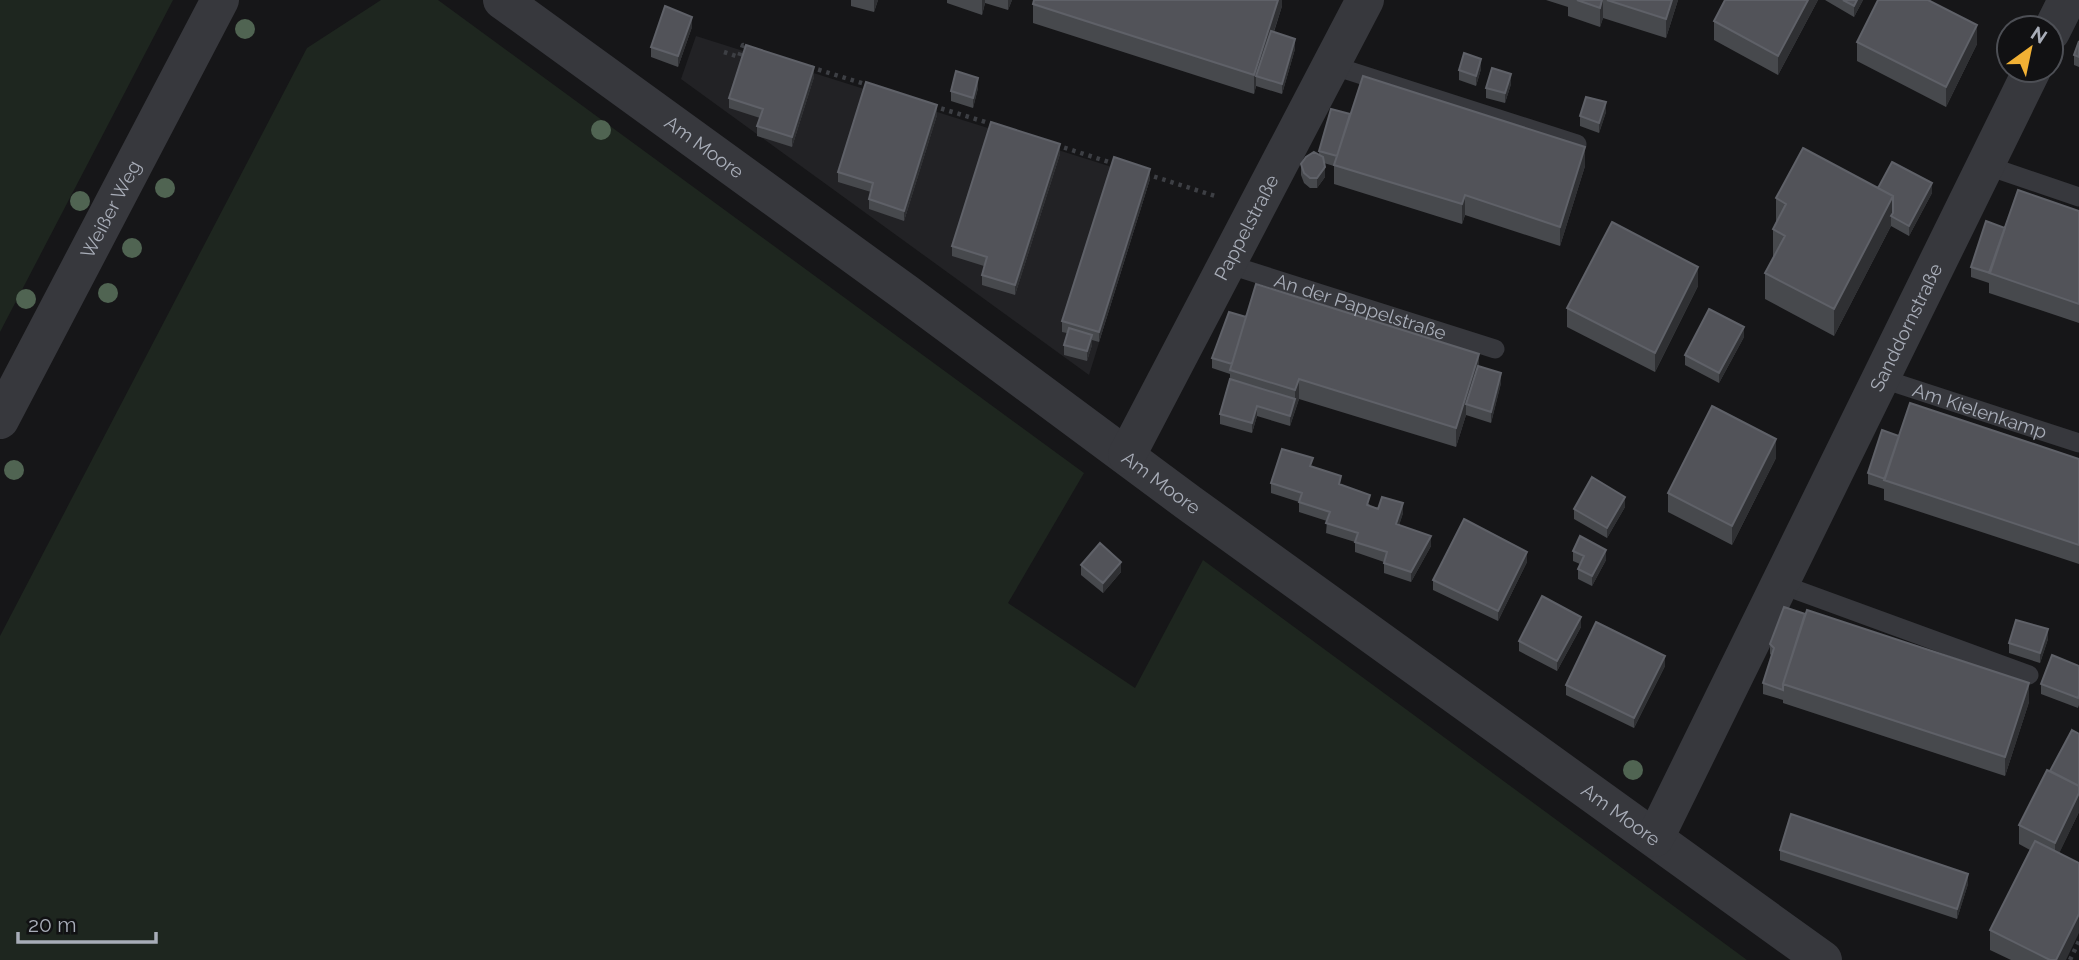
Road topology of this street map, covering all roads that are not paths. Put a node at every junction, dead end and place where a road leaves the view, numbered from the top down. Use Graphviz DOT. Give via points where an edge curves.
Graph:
graph roads {
  1 [pos="220,0"];
  2 [pos="502,0"];
  3 [pos="1360,1"];
  4 [pos="1331,65"];
  5 [pos="2025,84"];
  6 [pos="1577,144"];
  7 [pos="1985,165"];
  8 [pos="2079,197"];
  9 [pos="1227,264"];
  10 [pos="1495,349"];
  11 [pos="1880,378"];
  12 [pos="0,420"];
  13 [pos="2079,443"];
  14 [pos="1127,455"];
  15 [pos="1780,584"];
  16 [pos="2029,675"];
  17 [pos="1655,838"];
  18 [pos="1823,960"];
  1 -- 12 [label="street, Weißer Weg"];
  2 -- 14 [label="street, Am Moore"];
  3 -- 4 [label="street, Pappelstraße"];
  4 -- 6 [label="lane"];
  4 -- 9 [label="street, Pappelstraße"];
  5 -- 7 [label="street, Sanddornstraße"];
  7 -- 8 [label="lane"];
  7 -- 11 [label="street, Sanddornstraße"];
  9 -- 10 [label="lane, An der Pappelstraße"];
  9 -- 14 [label="street, Pappelstraße"];
  11 -- 13 [label="lane, Am Kielenkamp"];
  11 -- 15 [label="street, Sanddornstraße"];
  14 -- 17 [label="street, Am Moore"];
  15 -- 16 [label="lane"];
  15 -- 17 [label="street, Sanddornstraße"];
  17 -- 18 [label="street, Am Moore"];
}
